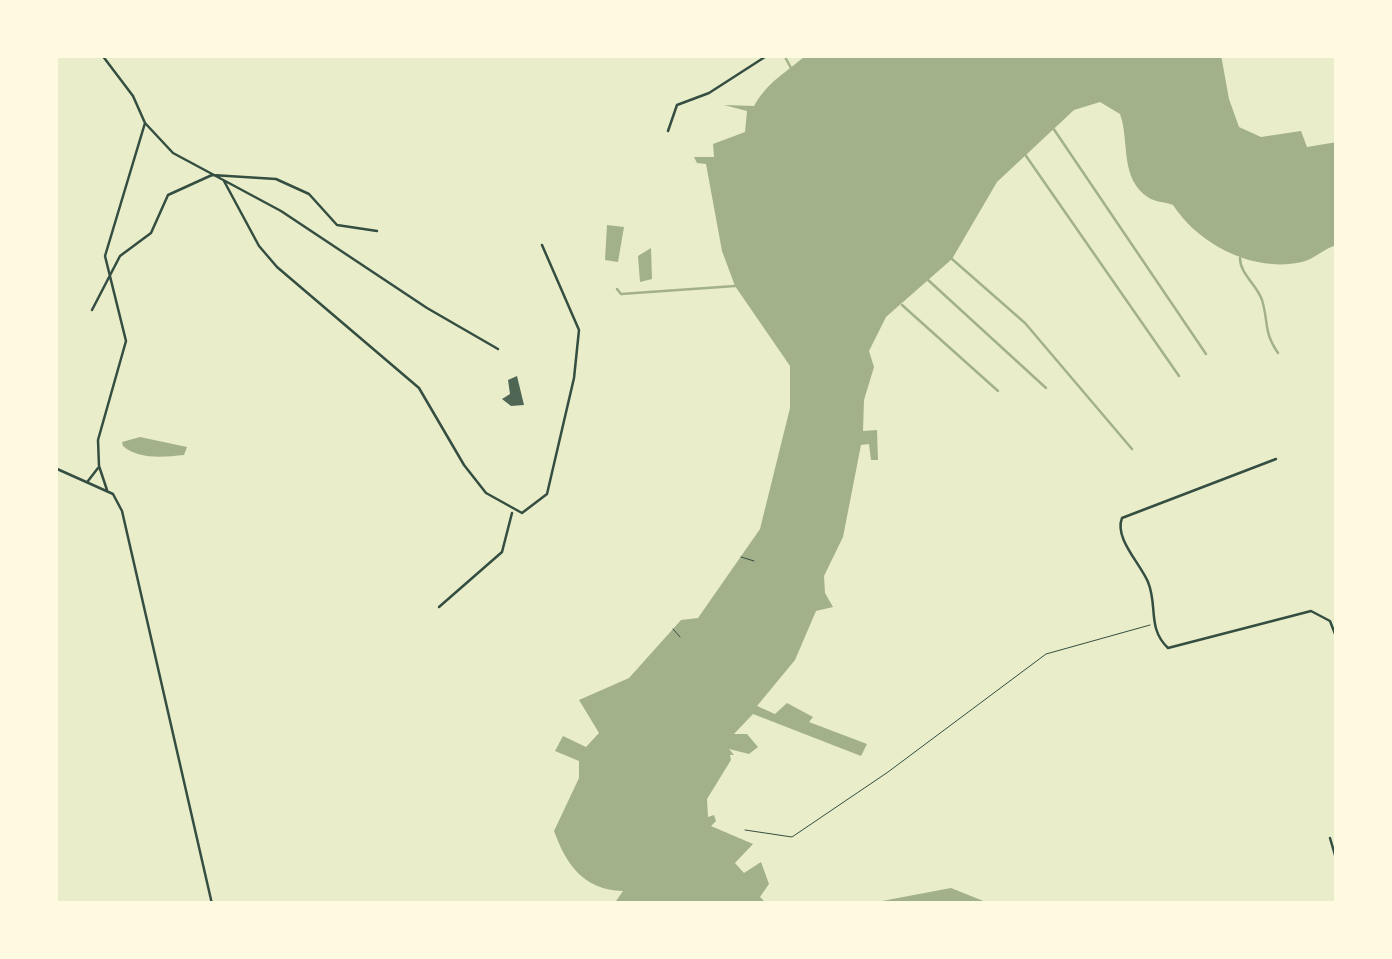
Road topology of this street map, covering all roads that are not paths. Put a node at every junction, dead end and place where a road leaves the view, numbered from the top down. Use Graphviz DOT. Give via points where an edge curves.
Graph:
graph roads {
  1 [pos="102,55"];
  2 [pos="768,55"];
  3 [pos="146,123"];
  4 [pos="668,131"];
  5 [pos="212,175"];
  6 [pos="224,181"];
  7 [pos="377,231"];
  8 [pos="542,245"];
  9 [pos="110,280"];
  10 [pos="92,310"];
  11 [pos="498,349"];
  12 [pos="1276,459"];
  13 [pos="99,466"];
  14 [pos="55,468"];
  15 [pos="87,482"];
  16 [pos="108,492"];
  17 [pos="513,511"];
  18 [pos="439,607"];
  19 [pos="1337,639"];
  20 [pos="1330,838"];
  21 [pos="1337,862"];
  22 [pos="212,904"];
  1 -- 3 [label="street"];
  2 -- 4 [label="street" via="677,105"];
  3 -- 5 [label="street" via="173,152"];
  3 -- 9 [label="street" via="107,244"];
  5 -- 6 [label="street"];
  5 -- 7 [label="street" via="294,185 337,225"];
  5 -- 9 [label="street" via="168,195 151,232 124,251"];
  6 -- 11 [label="street"];
  6 -- 17 [label="street" via="262,250 418,388 464,465 486,493"];
  8 -- 17 [label="street" via="574,310 579,344 550,483 529,510"];
  9 -- 10 [label="street"];
  9 -- 13 [label="street" via="126,341 99,430"];
  12 -- 19 [label="street" via="1122,518 1120,533 1150,586 1153,624 1164,645 1173,649 1311,611 1330,621"];
  13 -- 15 [label="street"];
  13 -- 16 [label="street"];
  14 -- 15 [label="street"];
  15 -- 16 [label="street"];
  16 -- 22 [label="street" via="122,511"];
  17 -- 18 [label="street" via="502,552"];
  20 -- 21 [label="street"];
}
